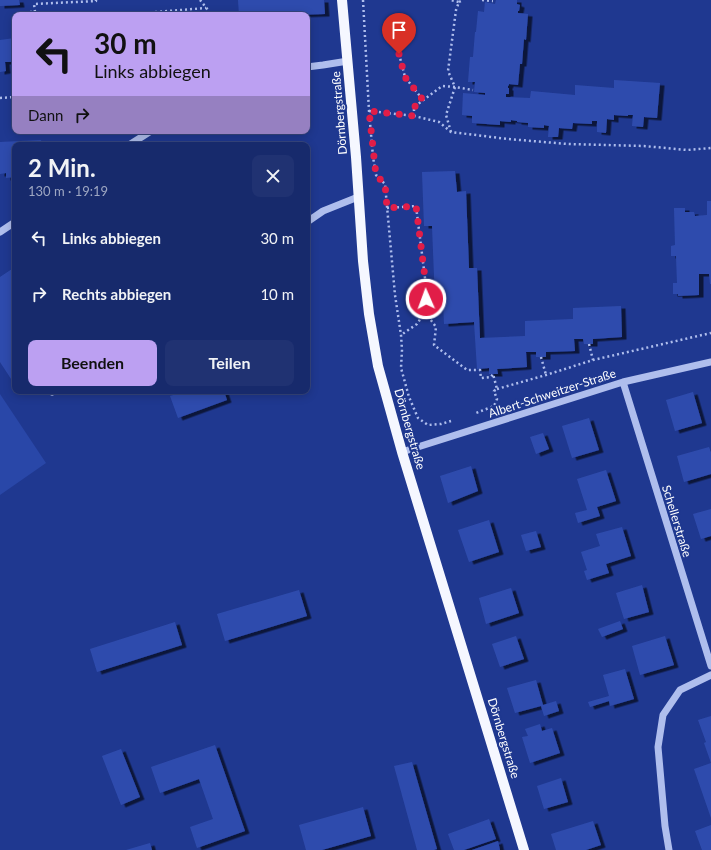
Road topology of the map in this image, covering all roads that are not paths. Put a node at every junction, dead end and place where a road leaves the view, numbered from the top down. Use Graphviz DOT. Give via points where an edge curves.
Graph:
graph roads {
  1 [pos="342,0"];
  2 [pos="348,61"];
  3 [pos="310,67"];
  4 [pos="146,134"];
  5 [pos="134,142"];
  6 [pos="358,197"];
  7 [pos="310,220"];
  8 [pos="12,224"];
  9 [pos="0,232"];
  10 [pos="711,362"];
  11 [pos="623,382"];
  12 [pos="402,452"];
  13 [pos="711,666"];
  14 [pos="711,675"];
  15 [pos="524,850"];
  16 [pos="669,850"];
  1 -- 2 [label="main road, Dörnbergstraße"];
  2 -- 3 [label="street"];
  2 -- 6 [label="main road, Dörnbergstraße"];
  4 -- 5 [label="street"];
  6 -- 7 [label="street" via="323,211"];
  6 -- 12 [label="main road, Dörnbergstraße" via="362,261 369,314 378,366"];
  8 -- 9 [label="street"];
  10 -- 11 [label="street, Albert-Schweitzer-Straße"];
  11 -- 12 [label="street, Albert-Schweitzer-Straße"];
  11 -- 13 [label="street, Schellerstraße"];
  12 -- 15 [label="main road, Dörnbergstraße"];
  14 -- 16 [label="street" via="680,690 663,715 658,747"];
}
